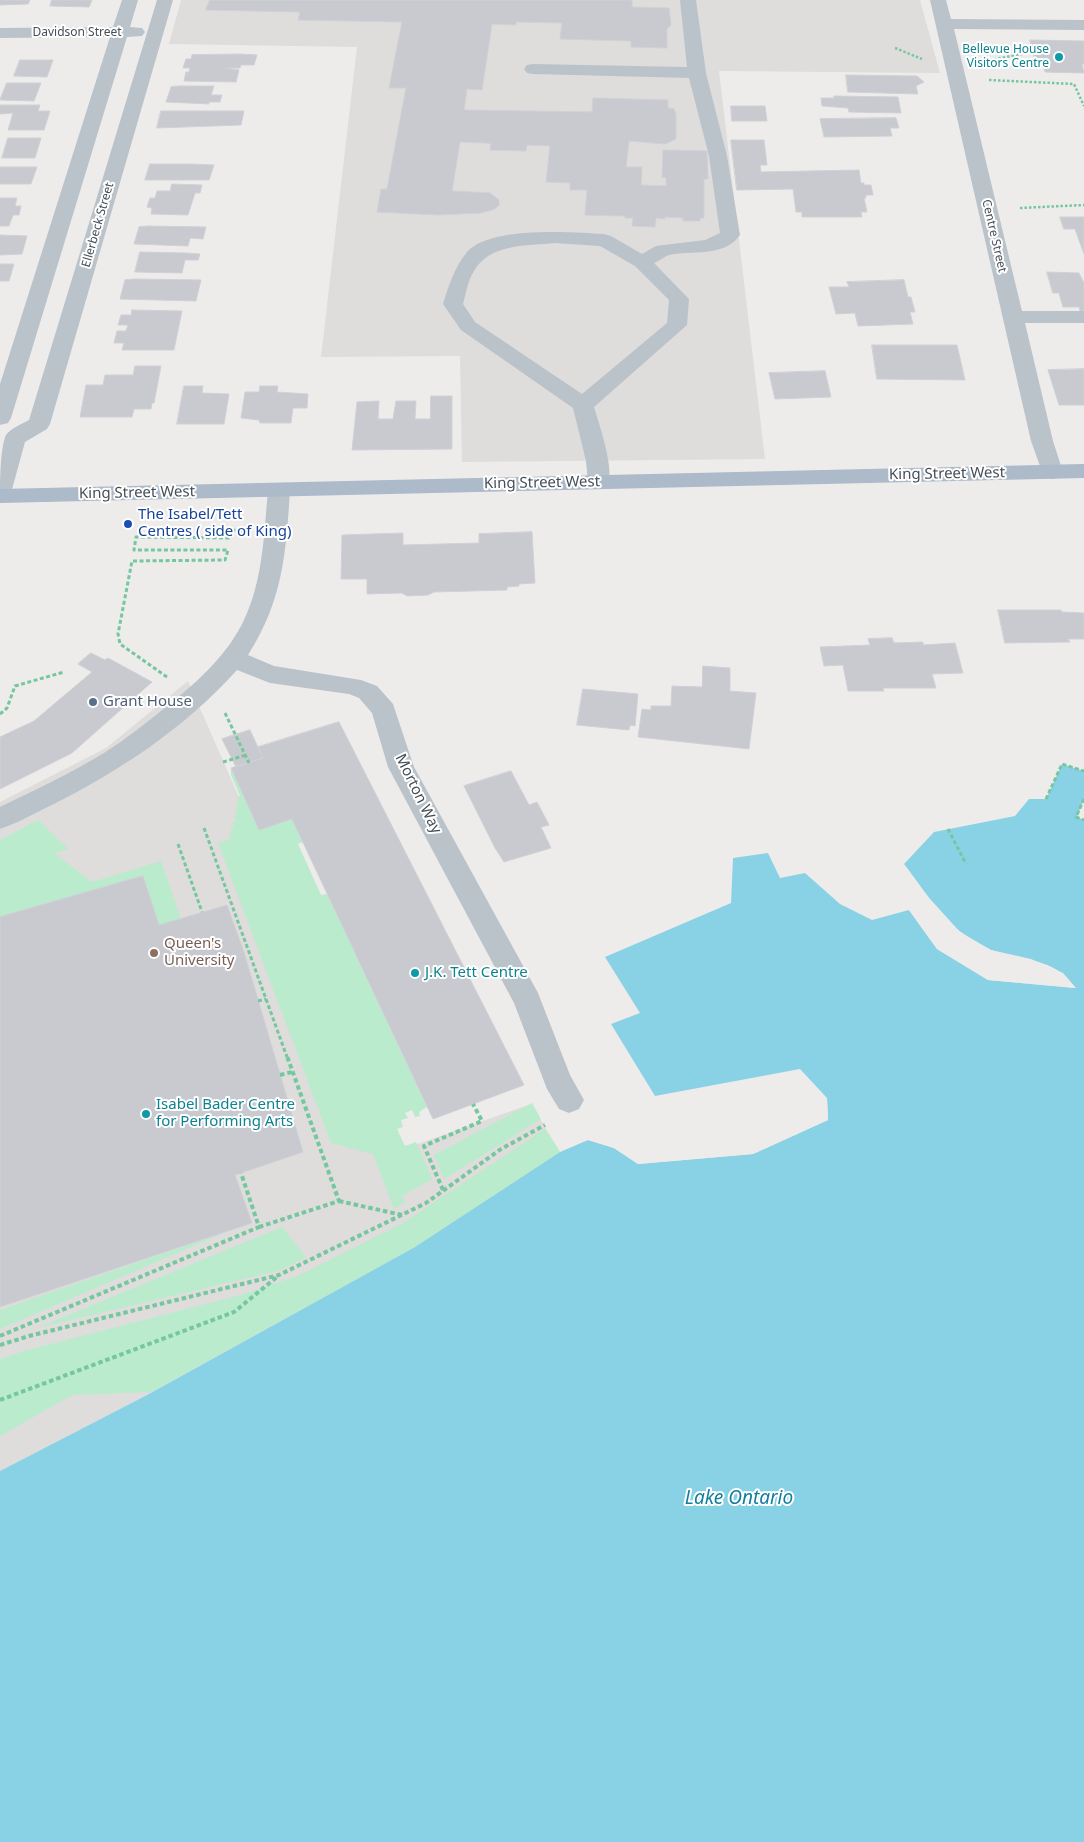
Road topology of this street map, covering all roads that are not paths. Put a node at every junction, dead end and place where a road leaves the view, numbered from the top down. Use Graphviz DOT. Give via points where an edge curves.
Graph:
graph roads {
  1 [pos="130,0"];
  2 [pos="164,0"];
  3 [pos="688,0"];
  4 [pos="938,0"];
  5 [pos="944,24"];
  6 [pos="1084,25"];
  7 [pos="120,32"];
  8 [pos="0,33"];
  9 [pos="155,33"];
  10 [pos="533,69"];
  11 [pos="697,73"];
  12 [pos="642,262"];
  13 [pos="1014,317"];
  14 [pos="1084,317"];
  15 [pos="583,405"];
  16 [pos="0,418"];
  17 [pos="8,432"];
  18 [pos="1084,471"];
  19 [pos="1052,472"];
  20 [pos="599,482"];
  21 [pos="279,490"];
  22 [pos="0,494"];
  23 [pos="233,658"];
  24 [pos="0,819"];
  25 [pos="569,1100"];
  1 -- 7 [label="street"];
  2 -- 9 [label="street, Ellerbeck Street"];
  3 -- 11 [label="street"];
  4 -- 5 [label="street, Centre Street"];
  5 -- 6 [label="street"];
  5 -- 13 [label="street, Centre Street"];
  7 -- 8 [label="street, Davidson Street"];
  7 -- 9 [label="street, Davidson Street"];
  7 -- 16 [label="street"];
  9 -- 17 [label="street, Ellerbeck Street" via="39,424"];
  10 -- 11 [label="street"];
  11 -- 12 [label="street" via="718,156 730,235 709,246 663,250"];
  12 -- 15 [label="street" via="679,300 676,325"];
  12 -- 15 [label="street" via="604,240 555,238 496,243 475,255 463,272 453,304 468,326"];
  13 -- 14 [label="street"];
  13 -- 19 [label="street, Centre Street"];
  15 -- 20 [label="street"];
  17 -- 22 [label="street, Ellerbeck Street"];
  18 -- 19 [label="main road, King Street West"];
  19 -- 20 [label="main road, King Street West"];
  20 -- 21 [label="main road, King Street West"];
  21 -- 22 [label="main road, King Street West"];
  21 -- 23 [label="street" via="272,567 265,596 256,620"];
  23 -- 24 [label="street" via="198,696 114,758"];
  23 -- 25 [label="street, Morton Way" via="270,674 352,686 368,692 384,710 401,767 528,1001 557,1080"];
}
